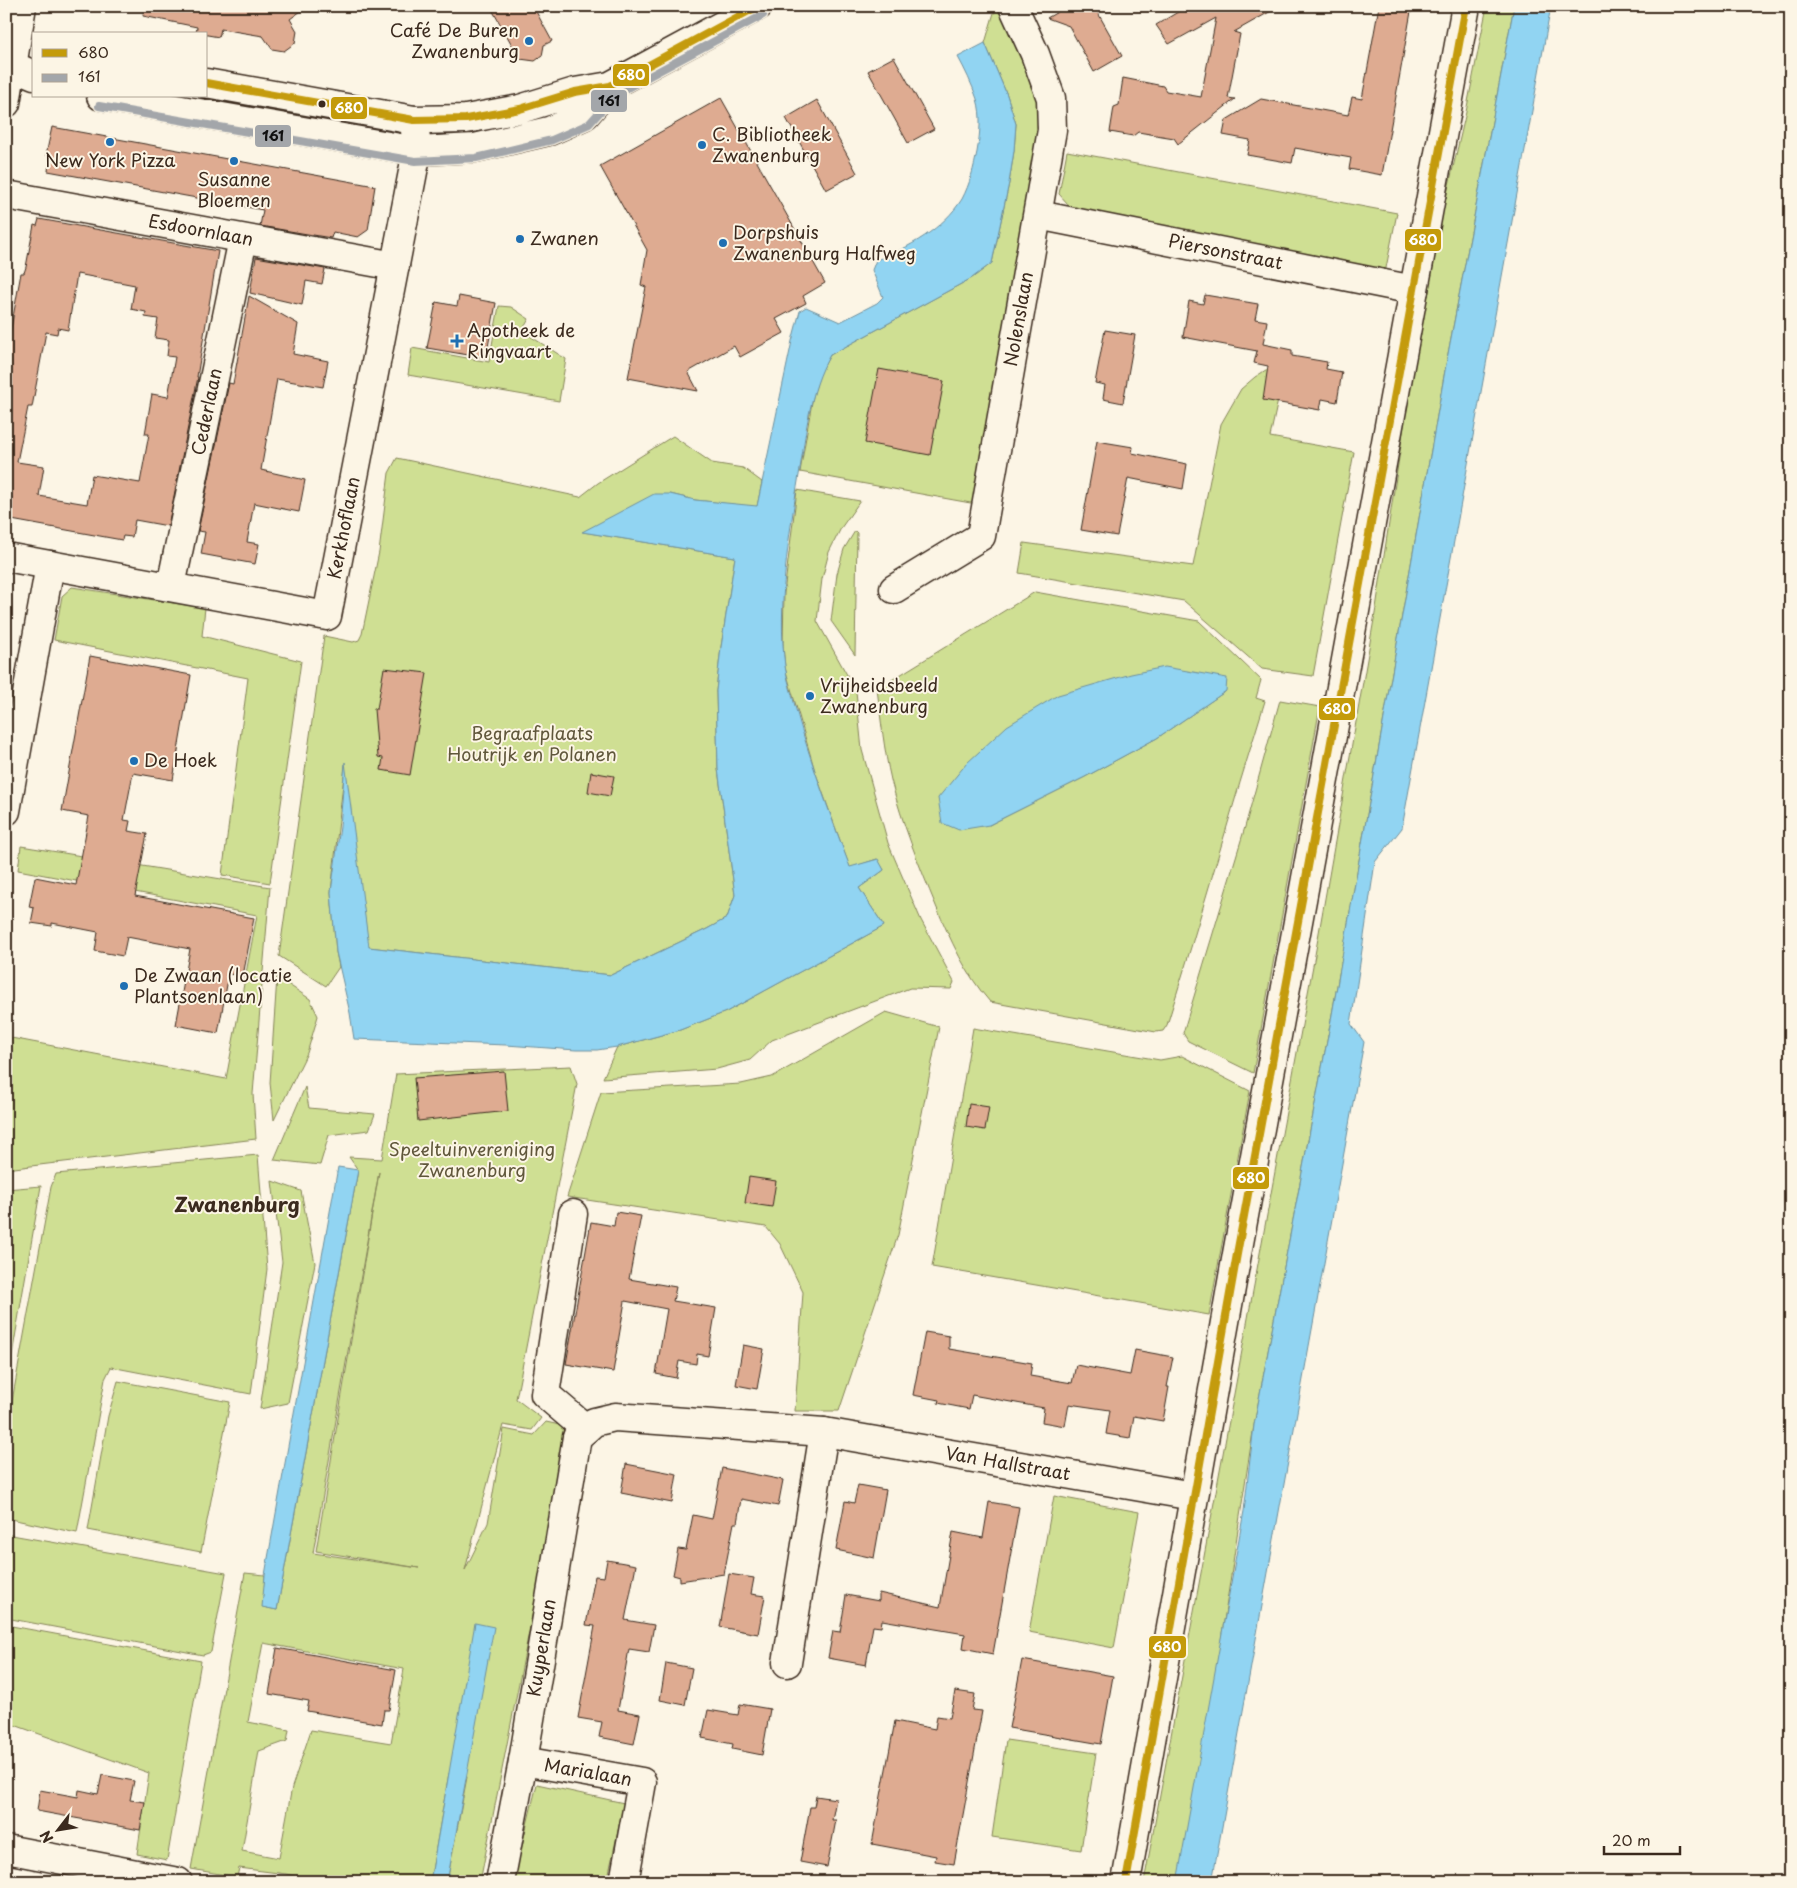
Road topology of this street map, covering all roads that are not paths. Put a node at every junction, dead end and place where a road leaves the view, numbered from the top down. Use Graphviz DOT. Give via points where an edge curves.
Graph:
graph roads {
  1 [pos="22,6"];
  2 [pos="758,6"];
  3 [pos="1013,6"];
  4 [pos="1466,6"];
  5 [pos="21,66"];
  6 [pos="208,84"];
  7 [pos="610,86"];
  8 [pos="112,98"];
  9 [pos="6,103"];
  10 [pos="414,120"];
  11 [pos="417,151"];
  12 [pos="6,195"];
  13 [pos="1038,216"];
  14 [pos="243,239"];
  15 [pos="395,266"];
  16 [pos="1414,290"];
  17 [pos="6,558"];
  18 [pos="50,566"];
  19 [pos="171,586"];
  20 [pos="894,589"];
  21 [pos="6,811"];
  22 [pos="574,1214"];
  23 [pos="590,1426"];
  24 [pos="824,1432"];
  25 [pos="1193,1496"];
  26 [pos="787,1663"];
  27 [pos="523,1760"];
  28 [pos="6,1849"];
  29 [pos="173,1881"];
  30 [pos="500,1882"];
  31 [pos="624,1882"];
  32 [pos="1126,1882"];
  1 -- 5 [label="street"];
  2 -- 7 [label="street"];
  3 -- 13 [label="street, Nolenslaan" via="1051,98 1052,130"];
  4 -- 16 [label="street"];
  5 -- 9 [label="street"];
  6 -- 10 [label="street"];
  7 -- 10 [label="street" via="466,120"];
  7 -- 11 [label="street" via="585,115 549,131 475,148"];
  8 -- 11 [label="street"];
  10 -- 11 [label="street, Kerkhoflaan"];
  11 -- 15 [label="street, Kerkhoflaan"];
  12 -- 14 [label="street, Esdoornlaan"];
  13 -- 16 [label="street, Piersonstraat"];
  13 -- 20 [label="street, Nolenslaan" via="981,536"];
  14 -- 15 [label="street, Esdoornlaan"];
  14 -- 19 [label="street, Cederlaan"];
  15 -- 19 [label="street, Kerkhoflaan" via="327,616"];
  16 -- 25 [label="street"];
  17 -- 18 [label="street, Kerkhoflaan"];
  18 -- 19 [label="street, Kerkhoflaan"];
  18 -- 21 [label="street"];
  22 -- 23 [label="street" via="545,1394"];
  23 -- 24 [label="street, Van Hallstraat" via="615,1417"];
  23 -- 27 [label="street, Kuyperlaan" via="577,1437"];
  24 -- 25 [label="street, Van Hallstraat"];
  24 -- 26 [label="street"];
  25 -- 32 [label="street"];
  27 -- 30 [label="street, Kuyperlaan"];
  27 -- 31 [label="street, Marialaan" via="642,1782"];
  28 -- 29 [label="street"];
}
